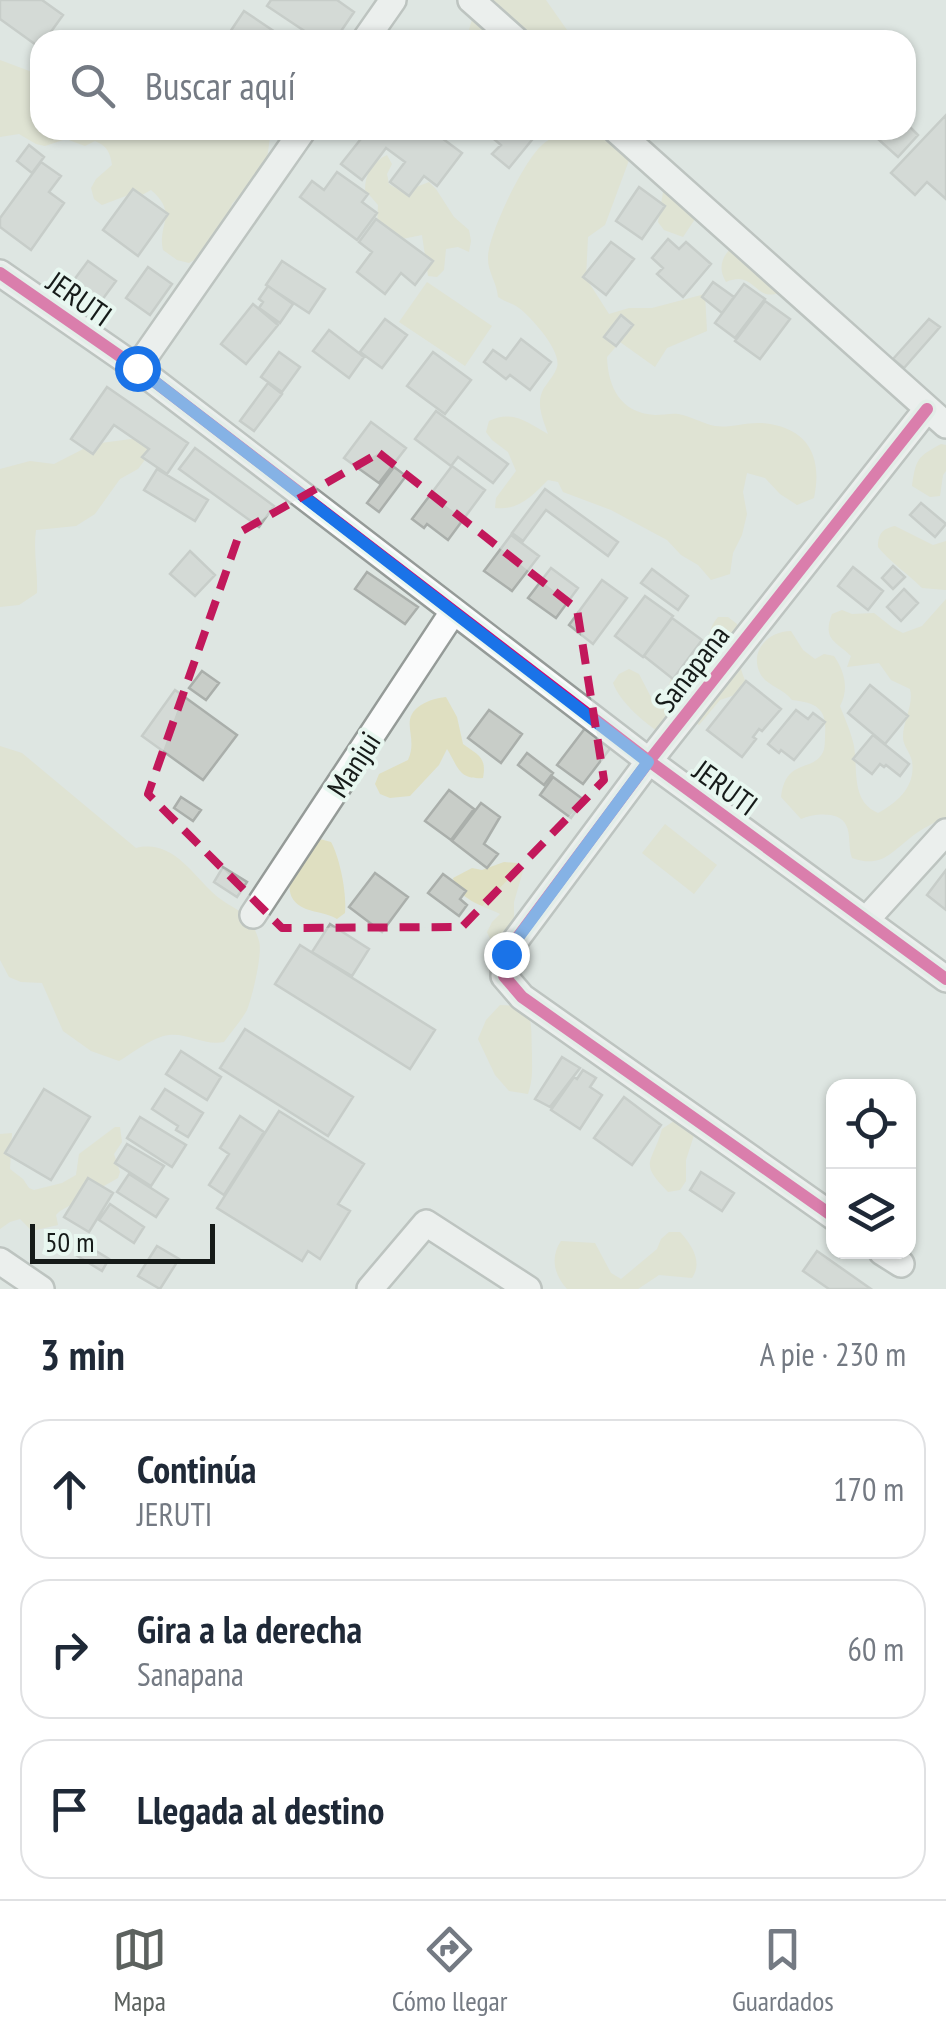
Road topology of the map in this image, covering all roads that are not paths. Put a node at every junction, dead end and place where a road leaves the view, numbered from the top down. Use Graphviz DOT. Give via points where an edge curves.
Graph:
graph roads {
  1 [pos="393,0"];
  2 [pos="471,0"];
  3 [pos="372,30"];
  4 [pos="505,30"];
  5 [pos="296,140"];
  6 [pos="627,140"];
  7 [pos="0,272"];
  8 [pos="137,368"];
  9 [pos="937,417"];
  10 [pos="452,612"];
  11 [pos="648,762"];
  12 [pos="946,832"];
  13 [pos="253,915"];
  14 [pos="866,920"];
  15 [pos="946,980"];
  16 [pos="826,1211"];
  17 [pos="0,1262"];
  18 [pos="41,1289"];
  19 [pos="370,1289"];
  20 [pos="528,1289"];
  1 -- 3 [label="street"];
  2 -- 4 [label="street"];
  5 -- 8 [label="street"];
  6 -- 9 [label="street"];
  7 -- 8 [label="street, JERUTI"];
  8 -- 10 [label="street, JERUTI"];
  9 -- 11 [label="street, Sanapana"];
  10 -- 11 [label="street, JERUTI"];
  10 -- 13 [label="street, Manjui"];
  11 -- 14 [label="street, JERUTI"];
  11 -- 16 [label="street, Sanapana" via="506,954 504,976 522,997"];
  12 -- 14 [label="street"];
  14 -- 15 [label="street, JERUTI"];
  17 -- 18 [label="street"];
  19 -- 20 [label="street" via="426,1223"];
}
